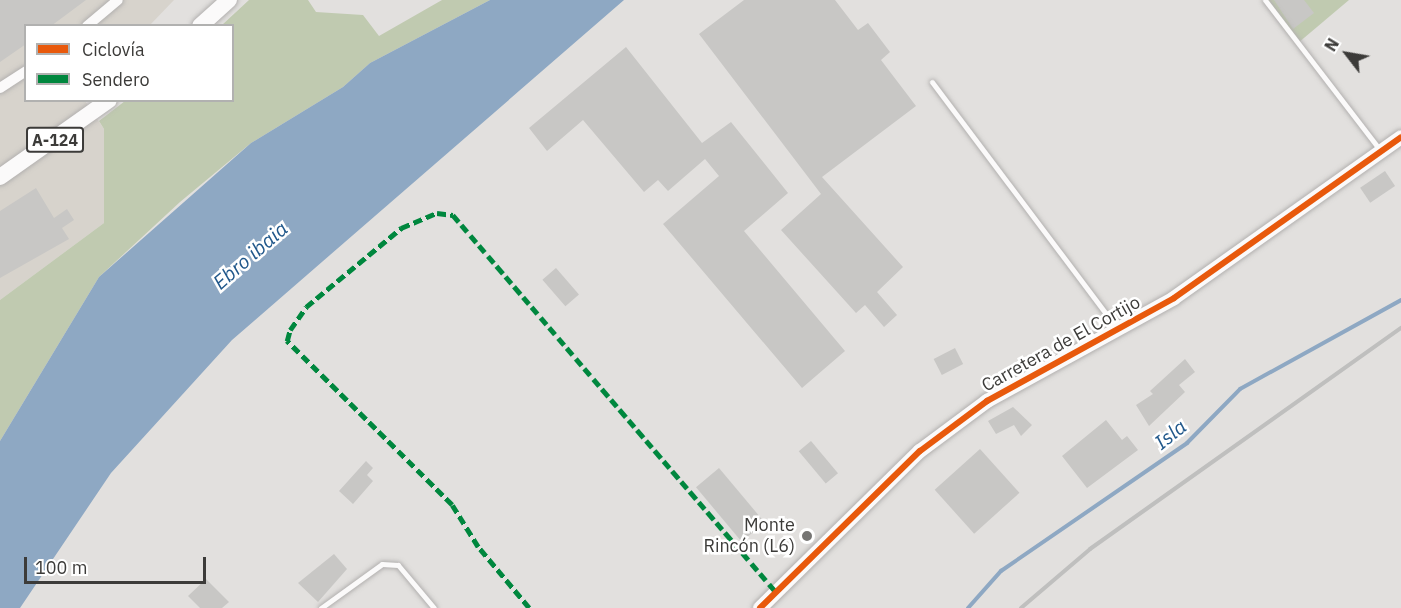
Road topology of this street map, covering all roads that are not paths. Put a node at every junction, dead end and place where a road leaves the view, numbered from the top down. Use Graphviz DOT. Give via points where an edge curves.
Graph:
graph roads {
  1 [pos="118,0"];
  2 [pos="229,0"];
  3 [pos="1265,0"];
  4 [pos="89,24"];
  5 [pos="202,24"];
  6 [pos="24,72"];
  7 [pos="932,82"];
  8 [pos="0,88"];
  9 [pos="106,102"];
  10 [pos="1401,137"];
  11 [pos="1381,152"];
  12 [pos="0,177"];
  13 [pos="1118,329"];
  14 [pos="321,608"];
  15 [pos="434,608"];
  16 [pos="760,608"];
  1 -- 4 [label="street"];
  2 -- 5 [label="main road"];
  3 -- 11 [label="lane"];
  6 -- 8 [label="street"];
  7 -- 13 [label="lane"];
  9 -- 12 [label="main road, A-124"];
  10 -- 11 [label="street, Carretera de El Cortijo"];
  11 -- 13 [label="street, Carretera de El Cortijo" via="1174,298"];
  13 -- 16 [label="street, Carretera de El Cortijo" via="987,401 920,451"];
  14 -- 15 [label="lane" via="382,564 398,565"];
}
